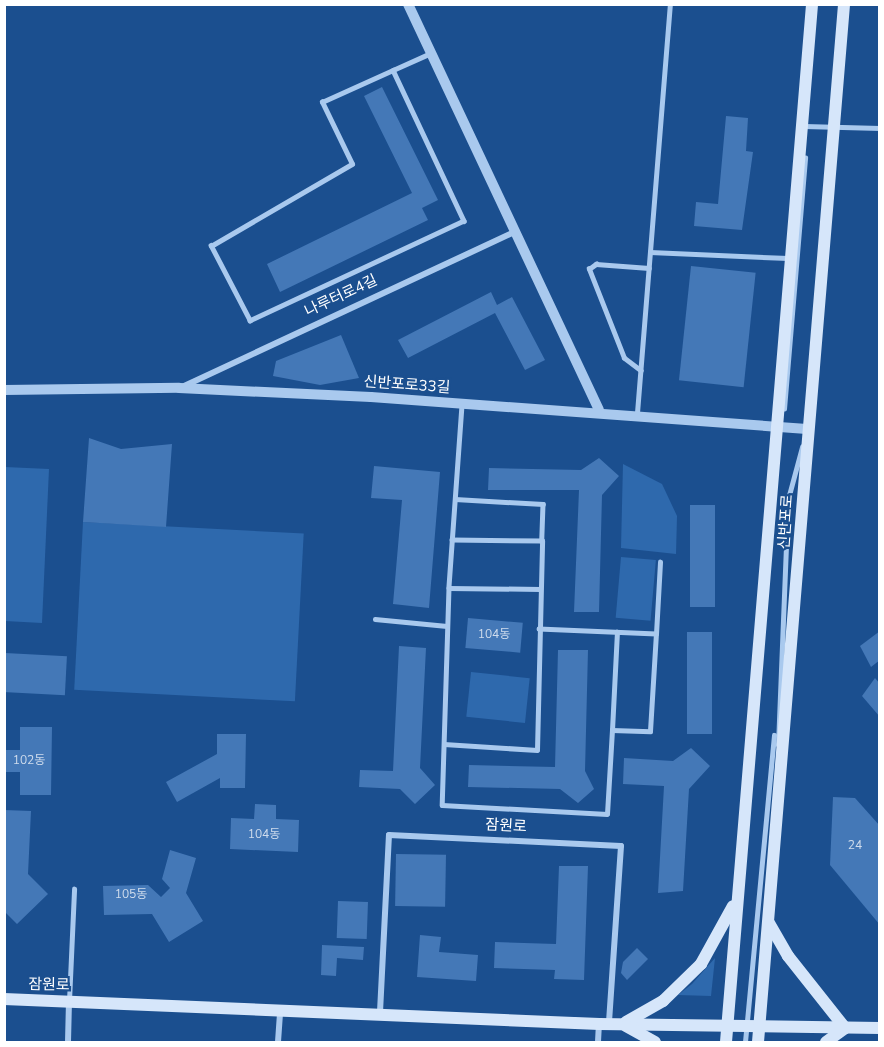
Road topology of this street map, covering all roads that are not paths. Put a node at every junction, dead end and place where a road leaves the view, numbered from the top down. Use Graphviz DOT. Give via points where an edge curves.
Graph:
graph roads {
  1 [pos="408,4"];
  2 [pos="670,4"];
  3 [pos="812,4"];
  4 [pos="844,4"];
  5 [pos="430,53"];
  6 [pos="393,70"];
  7 [pos="804,125"];
  8 [pos="834,126"];
  9 [pos="879,128"];
  10 [pos="516,231"];
  11 [pos="650,252"];
  12 [pos="795,258"];
  13 [pos="649,268"];
  14 [pos="641,371"];
  15 [pos="179,388"];
  16 [pos="4,390"];
  17 [pos="462,404"];
  18 [pos="599,409"];
  19 [pos="637,413"];
  20 [pos="780,427"];
  21 [pos="807,429"];
  22 [pos="455,499"];
  23 [pos="452,540"];
  24 [pos="542,540"];
  25 [pos="660,562"];
  26 [pos="448,588"];
  27 [pos="540,589"];
  28 [pos="375,619"];
  29 [pos="447,626"];
  30 [pos="539,629"];
  31 [pos="617,632"];
  32 [pos="656,634"];
  33 [pos="775,725"];
  34 [pos="612,730"];
  35 [pos="444,744"];
  36 [pos="781,766"];
  37 [pos="74,889"];
  38 [pos="739,889"];
  39 [pos="768,921"];
  40 [pos="4,999"];
  41 [pos="69,1000"];
  42 [pos="280,1009"];
  43 [pos="380,1012"];
  44 [pos="604,1024"];
  45 [pos="622,1024"];
  46 [pos="727,1026"];
  47 [pos="752,1027"];
  48 [pos="845,1028"];
  49 [pos="879,1028"];
  50 [pos="68,1042"];
  51 [pos="278,1042"];
  52 [pos="598,1042"];
  53 [pos="655,1042"];
  54 [pos="726,1042"];
  55 [pos="745,1042"];
  56 [pos="758,1042"];
  57 [pos="826,1042"];
  1 -- 5 [label="street"];
  2 -- 11 [label="lane"];
  3 -- 7 [label="main road, 신반포로"];
  4 -- 8 [label="main road, 신반포로"];
  5 -- 6 [label="lane"];
  5 -- 10 [label="street"];
  6 -- 6 [label="lane" via="322,102 352,164 212,246 250,321 464,221"];
  7 -- 8 [label="lane"];
  7 -- 12 [label="main road, 신반포로"];
  7 -- 20 [label="lane" via="805,179"];
  8 -- 9 [label="lane"];
  8 -- 21 [label="main road, 신반포로"];
  10 -- 15 [label="street, 나루터로4길"];
  10 -- 18 [label="street"];
  11 -- 12 [label="lane"];
  11 -- 13 [label="lane"];
  12 -- 20 [label="main road, 신반포로"];
  13 -- 14 [label="lane"];
  13 -- 14 [label="lane" via="596,264 589,269 624,358"];
  14 -- 19 [label="lane"];
  15 -- 16 [label="street, 신반포로33길"];
  15 -- 17 [label="street, 신반포로33길"];
  17 -- 18 [label="street, 신반포로33길"];
  17 -- 22 [label="lane"];
  18 -- 19 [label="street, 신반포로33길"];
  19 -- 20 [label="street, 신반포로33길"];
  20 -- 21 [label="street, 신반포로33길"];
  20 -- 38 [label="main road, 신반포로"];
  21 -- 33 [label="lane" via="788,499"];
  21 -- 36 [label="main road, 신반포로"];
  22 -- 23 [label="lane"];
  22 -- 24 [label="lane" via="543,504"];
  23 -- 24 [label="lane"];
  23 -- 26 [label="lane"];
  24 -- 27 [label="lane"];
  25 -- 32 [label="lane"];
  26 -- 27 [label="lane"];
  26 -- 29 [label="lane"];
  27 -- 30 [label="lane"];
  28 -- 29 [label="lane"];
  29 -- 35 [label="lane"];
  30 -- 31 [label="lane"];
  30 -- 35 [label="lane" via="537,750"];
  31 -- 32 [label="lane"];
  31 -- 34 [label="lane"];
  32 -- 34 [label="lane" via="650,731"];
  33 -- 36 [label="lane"];
  33 -- 47 [label="lane"];
  34 -- 35 [label="lane" via="607,814 442,806"];
  36 -- 39 [label="main road, 신반포로"];
  37 -- 41 [label="lane"];
  38 -- 45 [label="main road" via="724,929 701,964 663,1001"];
  38 -- 46 [label="main road, 신반포로"];
  39 -- 47 [label="main road, 신반포로"];
  39 -- 48 [label="main road" via="788,956"];
  40 -- 41 [label="main road, 잠원로"];
  41 -- 42 [label="main road, 잠원로"];
  41 -- 50 [label="street"];
  42 -- 43 [label="main road, 잠원로"];
  42 -- 51 [label="street"];
  43 -- 44 [label="main road, 잠원로"];
  43 -- 44 [label="street, 잠원로" via="389,835 621,846"];
  44 -- 45 [label="main road, 잠원로"];
  44 -- 52 [label="street, 잠원로"];
  45 -- 46 [label="main road, 잠원로"];
  45 -- 53 [label="main road"];
  46 -- 47 [label="main road, 잠원로"];
  46 -- 54 [label="main road, 신반포로"];
  47 -- 48 [label="main road, 잠원로"];
  47 -- 55 [label="lane"];
  47 -- 56 [label="main road, 신반포로"];
  48 -- 49 [label="main road, 잠원로"];
  48 -- 57 [label="main road"];
}
